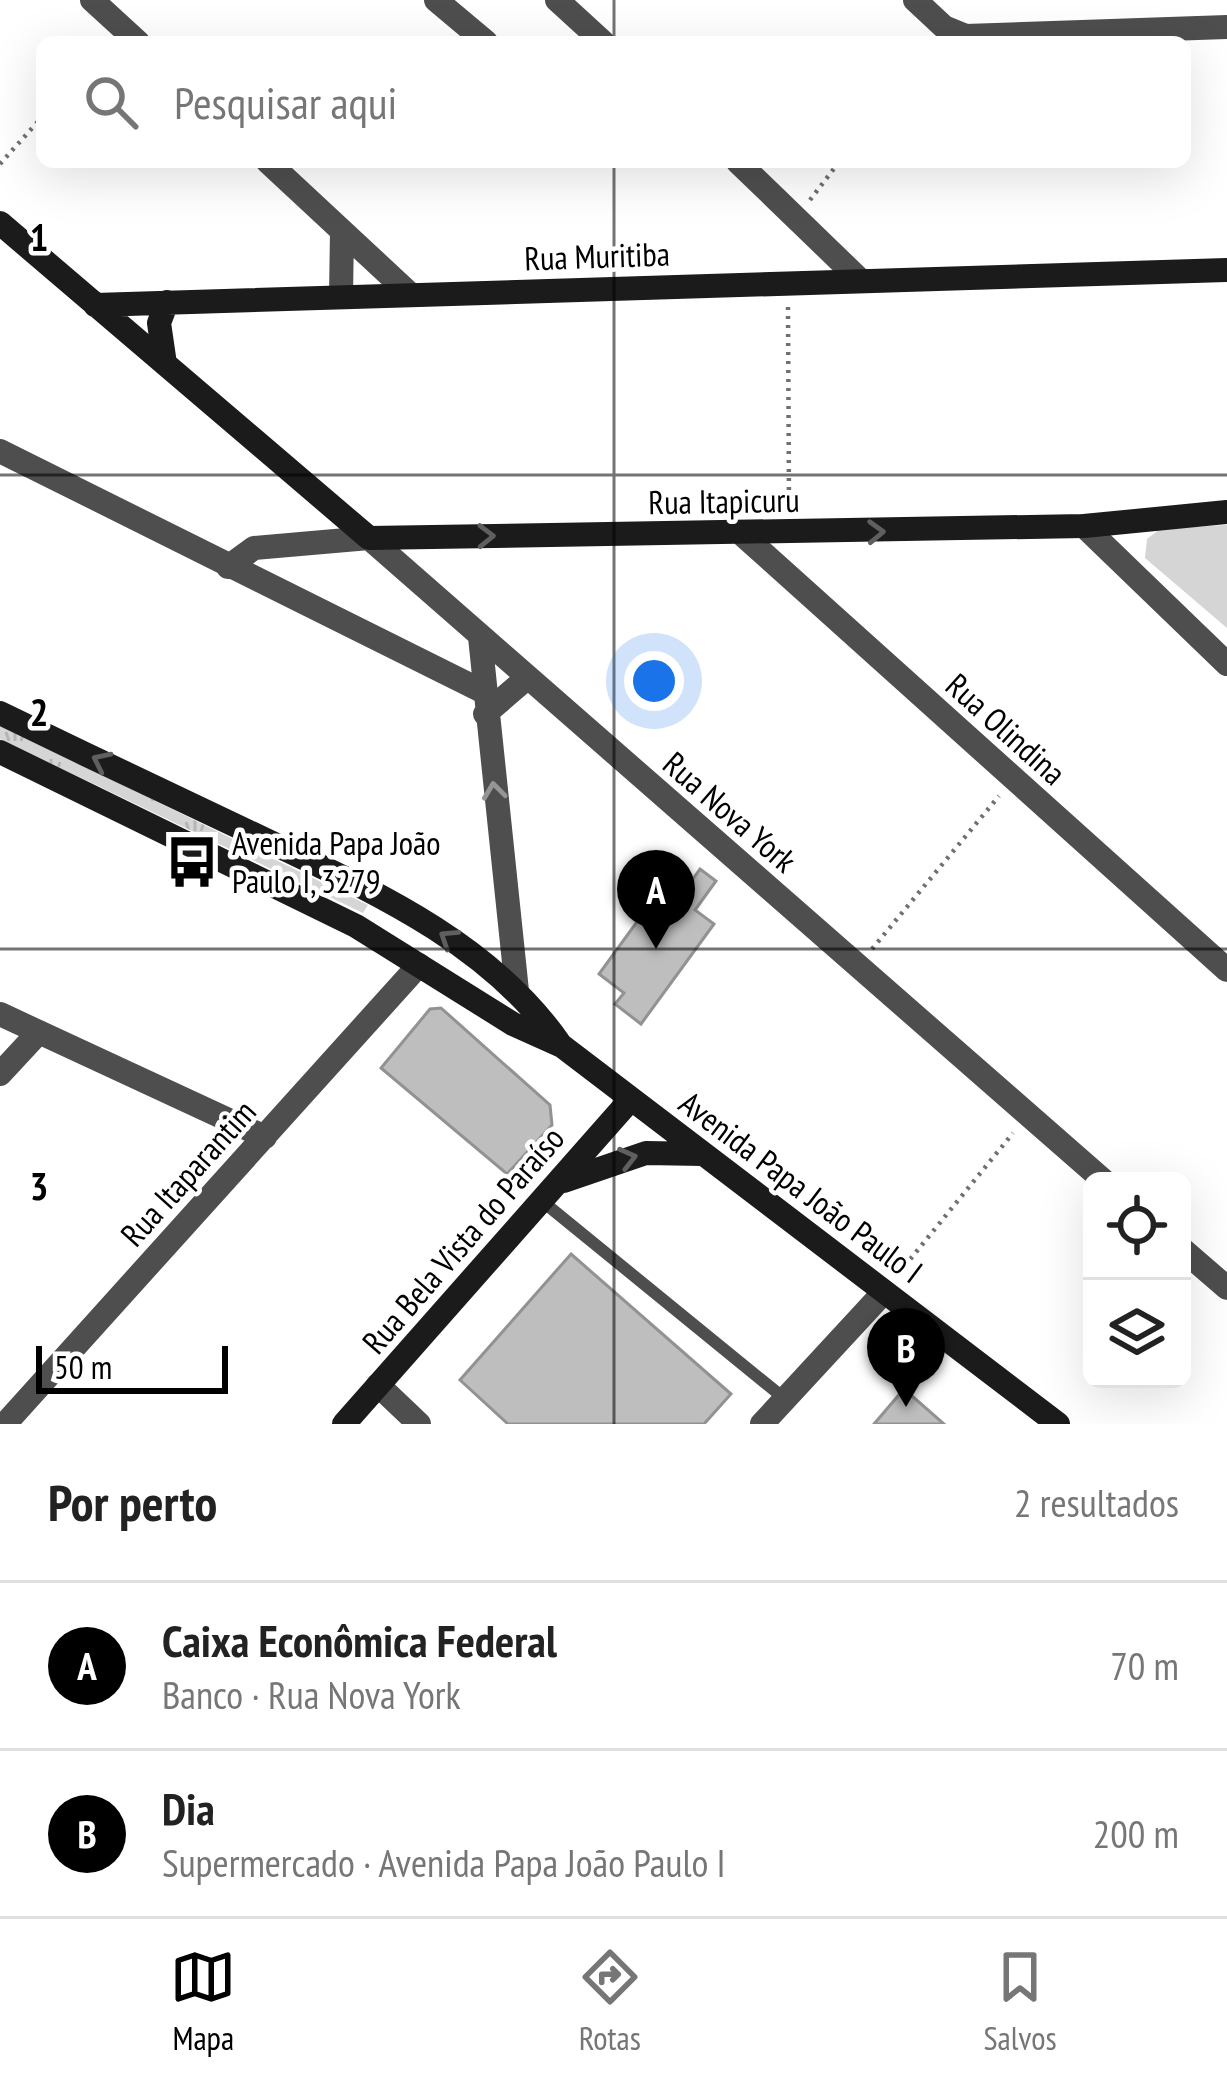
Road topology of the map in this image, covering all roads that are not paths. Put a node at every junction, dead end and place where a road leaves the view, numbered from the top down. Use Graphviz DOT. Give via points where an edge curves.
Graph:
graph roads {
  1 [pos="92,0"];
  2 [pos="557,0"];
  3 [pos="915,0"];
  4 [pos="446,3"];
  5 [pos="1227,27"];
  6 [pos="131,36"];
  7 [pos="479,36"];
  8 [pos="596,36"];
  9 [pos="275,168"];
  10 [pos="745,168"];
  11 [pos="0,223"];
  12 [pos="343,231"];
  13 [pos="1227,270"];
  14 [pos="860,280"];
  15 [pos="411,295"];
  16 [pos="341,297"];
  17 [pos="167,302"];
  18 [pos="95,305"];
  19 [pos="165,364"];
  20 [pos="0,451"];
  21 [pos="1227,512"];
  22 [pos="1084,526"];
  23 [pos="744,536"];
  24 [pos="369,538"];
  25 [pos="228,567"];
  26 [pos="480,637"];
  27 [pos="1227,664"];
  28 [pos="527,678"];
  29 [pos="484,703"];
  30 [pos="0,713"];
  31 [pos="0,752"];
  32 [pos="419,965"];
  33 [pos="1227,970"];
  34 [pos="517,991"];
  35 [pos="0,1014"];
  36 [pos="38,1033"];
  37 [pos="562,1046"];
  38 [pos="0,1074"];
  39 [pos="631,1099"];
  40 [pos="265,1137"];
  41 [pos="703,1154"];
  42 [pos="1094,1172"];
  43 [pos="549,1193"];
  44 [pos="1191,1257"];
  45 [pos="1227,1288"];
  46 [pos="884,1292"];
  47 [pos="378,1385"];
  48 [pos="785,1399"];
  49 [pos="5,1424"];
  50 [pos="344,1424"];
  51 [pos="419,1424"];
  52 [pos="762,1424"];
  53 [pos="1058,1424"];
  1 -- 6 [label="street"];
  2 -- 8 [label="street"];
  3 -- 5 [label="street" via="966,36"];
  4 -- 7 [label="street"];
  9 -- 12 [label="street"];
  10 -- 14 [label="street"];
  11 -- 18 [label="street"];
  12 -- 15 [label="street"];
  12 -- 16 [label="street"];
  13 -- 14 [label="street, Rua Muritiba"];
  14 -- 15 [label="street, Rua Muritiba"];
  15 -- 16 [label="street, Rua Muritiba"];
  16 -- 17 [label="street, Rua Muritiba"];
  17 -- 18 [label="street, Rua Muritiba"];
  17 -- 19 [label="street" via="159,323"];
  18 -- 19 [label="street, Rua Nova York"];
  19 -- 24 [label="street, Rua Nova York"];
  20 -- 25 [label="street"];
  21 -- 22 [label="street, Rua Itapicuru"];
  23 -- 22 [label="street, Rua Itapicuru, one-way"];
  22 -- 27 [label="street"];
  24 -- 23 [label="street, Rua Itapicuru, one-way"];
  23 -- 33 [label="street, Rua Olindina"];
  24 -- 25 [label="street, Rua Itapicuru" via="254,548"];
  24 -- 26 [label="street, Rua Nova York"];
  25 -- 29 [label="street"];
  26 -- 28 [label="street, Rua Nova York"];
  26 -- 29 [label="street"];
  28 -- 29 [label="street"];
  28 -- 42 [label="street, Rua Nova York"];
  34 -- 29 [label="street, one-way"];
  34 -- 30 [label="street, Avenida Papa João Paulo I, one-way" via="372,891"];
  31 -- 32 [label="street, Avenida Papa João Paulo I" via="192,842"];
  32 -- 37 [label="street, Avenida Papa João Paulo I"];
  32 -- 40 [label="street, Rua Itaparantim"];
  34 -- 37 [label="street, Avenida Papa João Paulo I"];
  35 -- 36 [label="street"];
  36 -- 38 [label="street"];
  36 -- 40 [label="street"];
  37 -- 39 [label="street, Avenida Papa João Paulo I"];
  39 -- 41 [label="street, Avenida Papa João Paulo I"];
  39 -- 43 [label="street, Rua Bela Vista do Paraíso"];
  40 -- 49 [label="street, Rua Itaparantim"];
  43 -- 41 [label="street, one-way" via="646,1153"];
  41 -- 46 [label="street, Avenida Papa João Paulo I"];
  43 -- 47 [label="street, Rua Bela Vista do Paraíso"];
  43 -- 48 [label="lane"];
  44 -- 45 [label="street"];
  46 -- 48 [label="street"];
  46 -- 53 [label="street, Avenida Papa João Paulo I"];
  47 -- 50 [label="street, Rua Bela Vista do Paraíso"];
  47 -- 51 [label="street"];
  48 -- 52 [label="street"];
}
